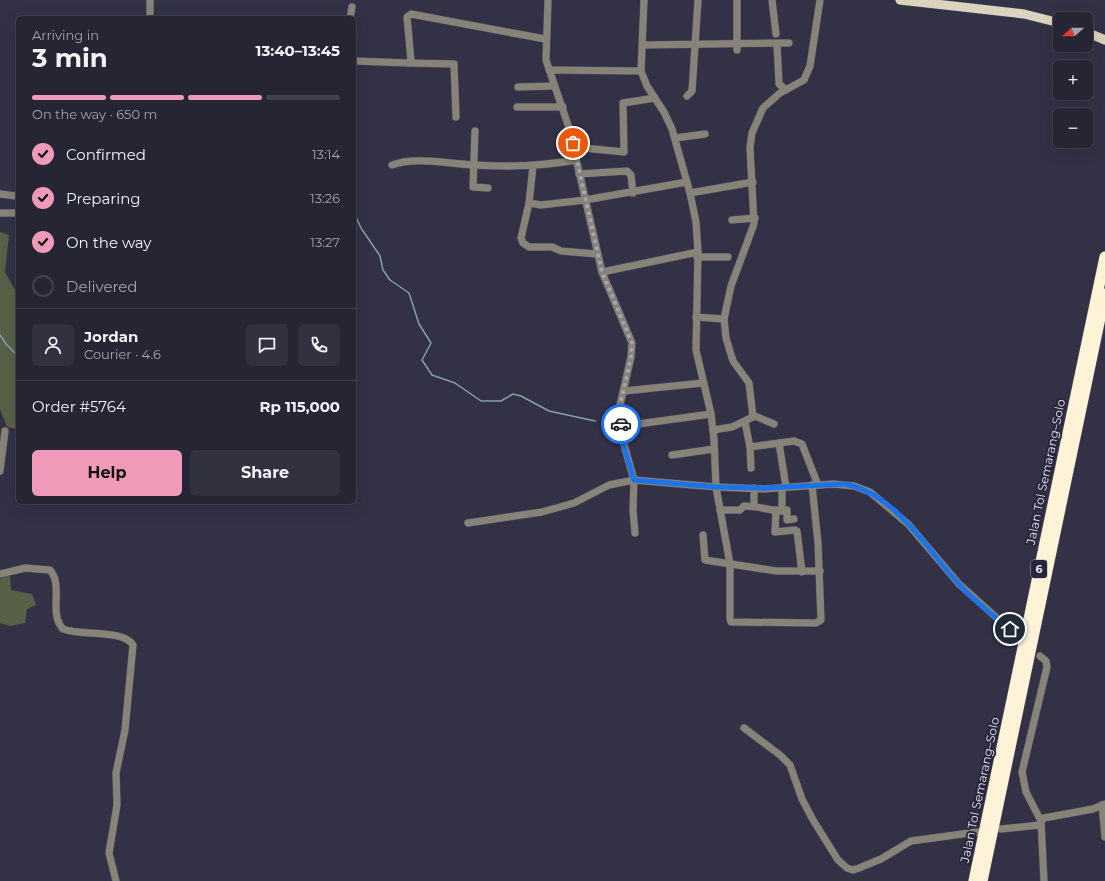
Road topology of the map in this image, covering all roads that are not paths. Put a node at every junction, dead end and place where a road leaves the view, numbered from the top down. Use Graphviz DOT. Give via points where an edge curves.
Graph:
graph roads {
  1 [pos="150,0"];
  2 [pos="548,0"];
  3 [pos="644,0"];
  4 [pos="698,0"];
  5 [pos="737,0"];
  6 [pos="772,0"];
  7 [pos="820,0"];
  8 [pos="900,0"];
  9 [pos="911,1"];
  10 [pos="352,6"];
  11 [pos="150,16"];
  12 [pos="350,16"];
  13 [pos="1053,21"];
  14 [pos="776,34"];
  15 [pos="1093,35"];
  16 [pos="546,39"];
  17 [pos="1105,40"];
  18 [pos="789,43"];
  19 [pos="777,44"];
  20 [pos="643,46"];
  21 [pos="695,46"];
  22 [pos="737,47"];
  23 [pos="356,61"];
  24 [pos="408,63"];
  25 [pos="548,70"];
  26 [pos="641,71"];
  27 [pos="554,86"];
  28 [pos="518,87"];
  29 [pos="786,90"];
  30 [pos="687,96"];
  31 [pos="655,98"];
  32 [pos="517,107"];
  33 [pos="564,107"];
  34 [pos="456,118"];
  35 [pos="475,131"];
  36 [pos="705,134"];
  37 [pos="675,138"];
  38 [pos="574,147"];
  39 [pos="576,160"];
  40 [pos="392,165"];
  41 [pos="474,165"];
  42 [pos="533,166"];
  43 [pos="579,174"];
  44 [pos="687,182"];
  45 [pos="753,182"];
  46 [pos="488,188"];
  47 [pos="634,193"];
  48 [pos="690,193"];
  49 [pos="0,194"];
  50 [pos="16,196"];
  51 [pos="585,200"];
  52 [pos="529,203"];
  53 [pos="0,213"];
  54 [pos="16,213"];
  55 [pos="754,218"];
  56 [pos="732,220"];
  57 [pos="597,254"];
  58 [pos="698,255"];
  59 [pos="728,257"];
  60 [pos="1105,257"];
  61 [pos="602,272"];
  62 [pos="1105,294"];
  63 [pos="696,316"];
  64 [pos="724,318"];
  65 [pos="703,383"];
  66 [pos="624,391"];
  67 [pos="711,414"];
  68 [pos="753,416"];
  69 [pos="744,422"];
  70 [pos="774,424"];
  71 [pos="713,430"];
  72 [pos="5,431"];
  73 [pos="621,434"];
  74 [pos="778,443"];
  75 [pos="750,447"];
  76 [pos="714,449"];
  77 [pos="672,455"];
  78 [pos="751,468"];
  79 [pos="0,471"];
  80 [pos="634,480"];
  81 [pos="815,485"];
  82 [pos="716,487"];
  83 [pos="754,488"];
  84 [pos="784,488"];
  85 [pos="754,506"];
  86 [pos="720,510"];
  87 [pos="779,510"];
  88 [pos="794,519"];
  89 [pos="468,523"];
  90 [pos="635,533"];
  91 [pos="703,535"];
  92 [pos="730,564"];
  93 [pos="820,571"];
  94 [pos="802,572"];
  95 [pos="0,574"];
  96 [pos="1017,636"];
  97 [pos="1040,656"];
  98 [pos="744,728"];
  99 [pos="1103,804"];
  100 [pos="1040,823"];
  101 [pos="1001,829"];
  102 [pos="977,832"];
  103 [pos="1105,837"];
  104 [pos="116,881"];
  105 [pos="974,881"];
  106 [pos="982,881"];
  107 [pos="1044,881"];
  1 -- 11 [label="street"];
  2 -- 16 [label="street"];
  3 -- 20 [label="street"];
  4 -- 21 [label="street"];
  5 -- 22 [label="street"];
  6 -- 14 [label="street"];
  7 -- 29 [label="street" via="808,72 804,80"];
  8 -- 9 [label="main road"];
  9 -- 13 [label="main road" via="1024,14"];
  10 -- 12 [label="street"];
  15 -- 17 [label="main road"];
  16 -- 24 [label="street" via="411,14 407,17 411,60"];
  16 -- 25 [label="street"];
  18 -- 19 [label="street"];
  19 -- 22 [label="street"];
  19 -- 29 [label="street" via="779,84"];
  20 -- 21 [label="street"];
  20 -- 26 [label="street"];
  21 -- 22 [label="street"];
  21 -- 30 [label="street" via="692,92"];
  23 -- 24 [label="street"];
  24 -- 34 [label="street" via="454,64"];
  25 -- 26 [label="street"];
  25 -- 27 [label="street"];
  26 -- 31 [label="street"];
  27 -- 28 [label="street"];
  27 -- 33 [label="street"];
  29 -- 45 [label="street" via="768,103 755,124 750,148"];
  31 -- 37 [label="street" via="669,121"];
  31 -- 38 [label="street" via="623,102 624,152"];
  32 -- 33 [label="street"];
  33 -- 38 [label="street"];
  35 -- 41 [label="street"];
  36 -- 37 [label="street"];
  37 -- 44 [label="street"];
  38 -- 39 [label="street"];
  39 -- 42 [label="street"];
  39 -- 43 [label="street"];
  40 -- 41 [label="street" via="400,162"];
  41 -- 42 [label="street"];
  41 -- 46 [label="street" via="471,187"];
  42 -- 52 [label="street"];
  43 -- 47 [label="street" via="627,171 631,175"];
  43 -- 51 [label="street"];
  44 -- 47 [label="street"];
  44 -- 48 [label="street"];
  45 -- 48 [label="street"];
  45 -- 55 [label="street"];
  47 -- 51 [label="street"];
  48 -- 58 [label="street" via="696,222"];
  49 -- 50 [label="street"];
  51 -- 52 [label="street" via="541,205"];
  51 -- 57 [label="street"];
  52 -- 57 [label="street" via="521,238 523,243 529,247 552,247 561,251"];
  53 -- 54 [label="street"];
  55 -- 56 [label="street"];
  55 -- 64 [label="street" via="751,236 731,286"];
  57 -- 61 [label="street"];
  58 -- 59 [label="street"];
  58 -- 61 [label="street"];
  58 -- 63 [label="street"];
  60 -- 105 [label="highway, Jalan Tol Semarang–Solo / 6"];
  61 -- 66 [label="street" via="632,343"];
  62 -- 106 [label="highway, Jalan Tol Semarang–Solo / 6"];
  63 -- 64 [label="street"];
  63 -- 65 [label="street" via="696,350"];
  64 -- 68 [label="street" via="726,338 733,361 749,383"];
  65 -- 66 [label="street"];
  65 -- 67 [label="street"];
  66 -- 73 [label="street" via="620,412"];
  67 -- 71 [label="street"];
  67 -- 73 [label="street" via="643,423"];
  68 -- 69 [label="street"];
  68 -- 70 [label="street"];
  69 -- 71 [label="street"];
  69 -- 75 [label="street"];
  71 -- 76 [label="street"];
  72 -- 79 [label="street"];
  73 -- 80 [label="street"];
  74 -- 75 [label="street"];
  74 -- 81 [label="street" via="794,441 802,444"];
  74 -- 84 [label="street"];
  75 -- 78 [label="street"];
  76 -- 77 [label="street"];
  76 -- 82 [label="street"];
  80 -- 82 [label="street"];
  80 -- 89 [label="street" via="609,485 574,503 542,512"];
  80 -- 90 [label="street"];
  81 -- 84 [label="street"];
  81 -- 93 [label="street"];
  81 -- 96 [label="street" via="854,486 870,492 908,524 967,592"];
  82 -- 83 [label="street"];
  82 -- 86 [label="street"];
  83 -- 84 [label="street"];
  83 -- 85 [label="street"];
  84 -- 87 [label="street"];
  85 -- 86 [label="street" via="744,506 740,510"];
  85 -- 87 [label="street" via="762,510"];
  86 -- 92 [label="street"];
  87 -- 88 [label="street" via="787,510 787,520"];
  87 -- 94 [label="street" via="775,532 797,530"];
  91 -- 92 [label="street" via="705,560"];
  92 -- 93 [label="street" via="730,619 733,622 819,622 822,618"];
  92 -- 94 [label="street"];
  93 -- 94 [label="street"];
  95 -- 104 [label="street" via="25,568 50,570 55,584 58,621 63,628 119,636 133,645 125,730 116,773 117,805 110,853"];
  97 -- 100 [label="street" via="1046,661 1047,667 1022,772 1026,792"];
  98 -- 102 [label="street" via="790,765 802,799 813,820 838,860 847,868 853,870 871,863 911,841"];
  99 -- 100 [label="street" via="1093,809 1044,818"];
  99 -- 103 [label="street"];
  100 -- 101 [label="street"];
  100 -- 107 [label="street"];
}
